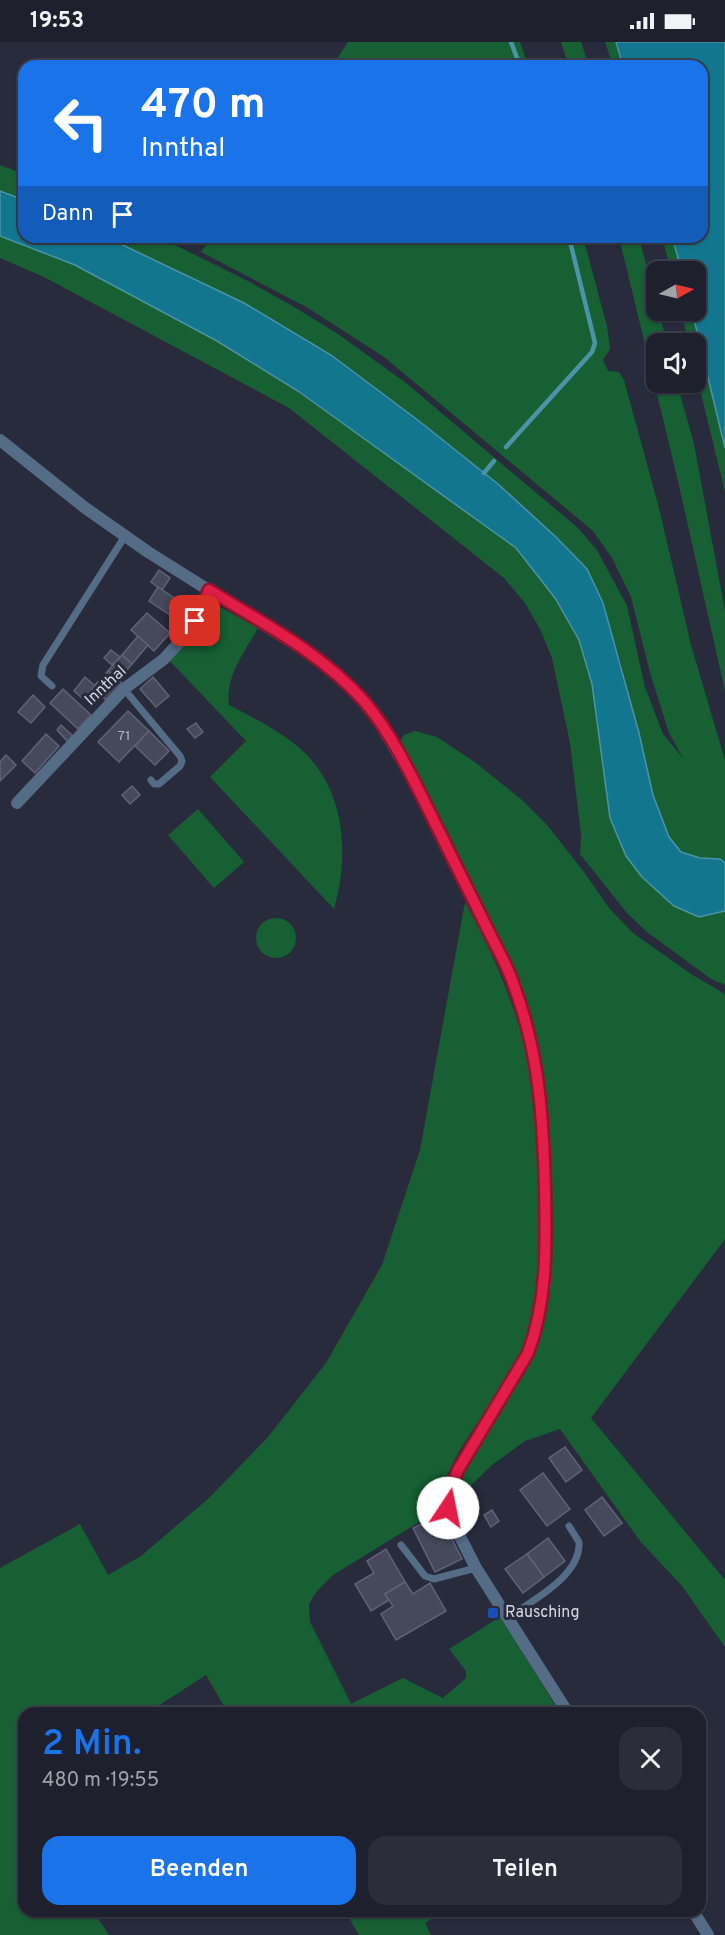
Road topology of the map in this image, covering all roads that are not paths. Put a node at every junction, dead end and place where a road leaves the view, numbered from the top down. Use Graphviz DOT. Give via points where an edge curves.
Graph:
graph roads {
  1 [pos="0,440"];
  2 [pos="125,536"];
  3 [pos="209,590"];
  4 [pos="52,686"];
  5 [pos="124,689"];
  6 [pos="152,780"];
  7 [pos="17,803"];
  8 [pos="568,1526"];
  9 [pos="401,1545"];
  10 [pos="476,1568"];
  11 [pos="507,1618"];
  12 [pos="564,1707"];
  13 [pos="697,1917"];
  14 [pos="708,1935"];
  1 -- 2 [label="street"];
  2 -- 3 [label="street"];
  2 -- 4 [label="lane" via="43,665 41,675"];
  3 -- 5 [label="street, Innthal" via="184,637 164,659"];
  3 -- 10 [label="street" via="330,668 375,715 411,776 506,965 527,1026 541,1103 544,1284 528,1353 471,1446 450,1491 451,1519"];
  5 -- 6 [label="lane" via="182,761 159,784"];
  5 -- 7 [label="street, Innthal"];
  8 -- 11 [label="lane" via="579,1542 577,1559 558,1583"];
  9 -- 10 [label="lane" via="425,1576 434,1579"];
  10 -- 11 [label="street"];
  11 -- 12 [label="street"];
  13 -- 14 [label="street"];
}
